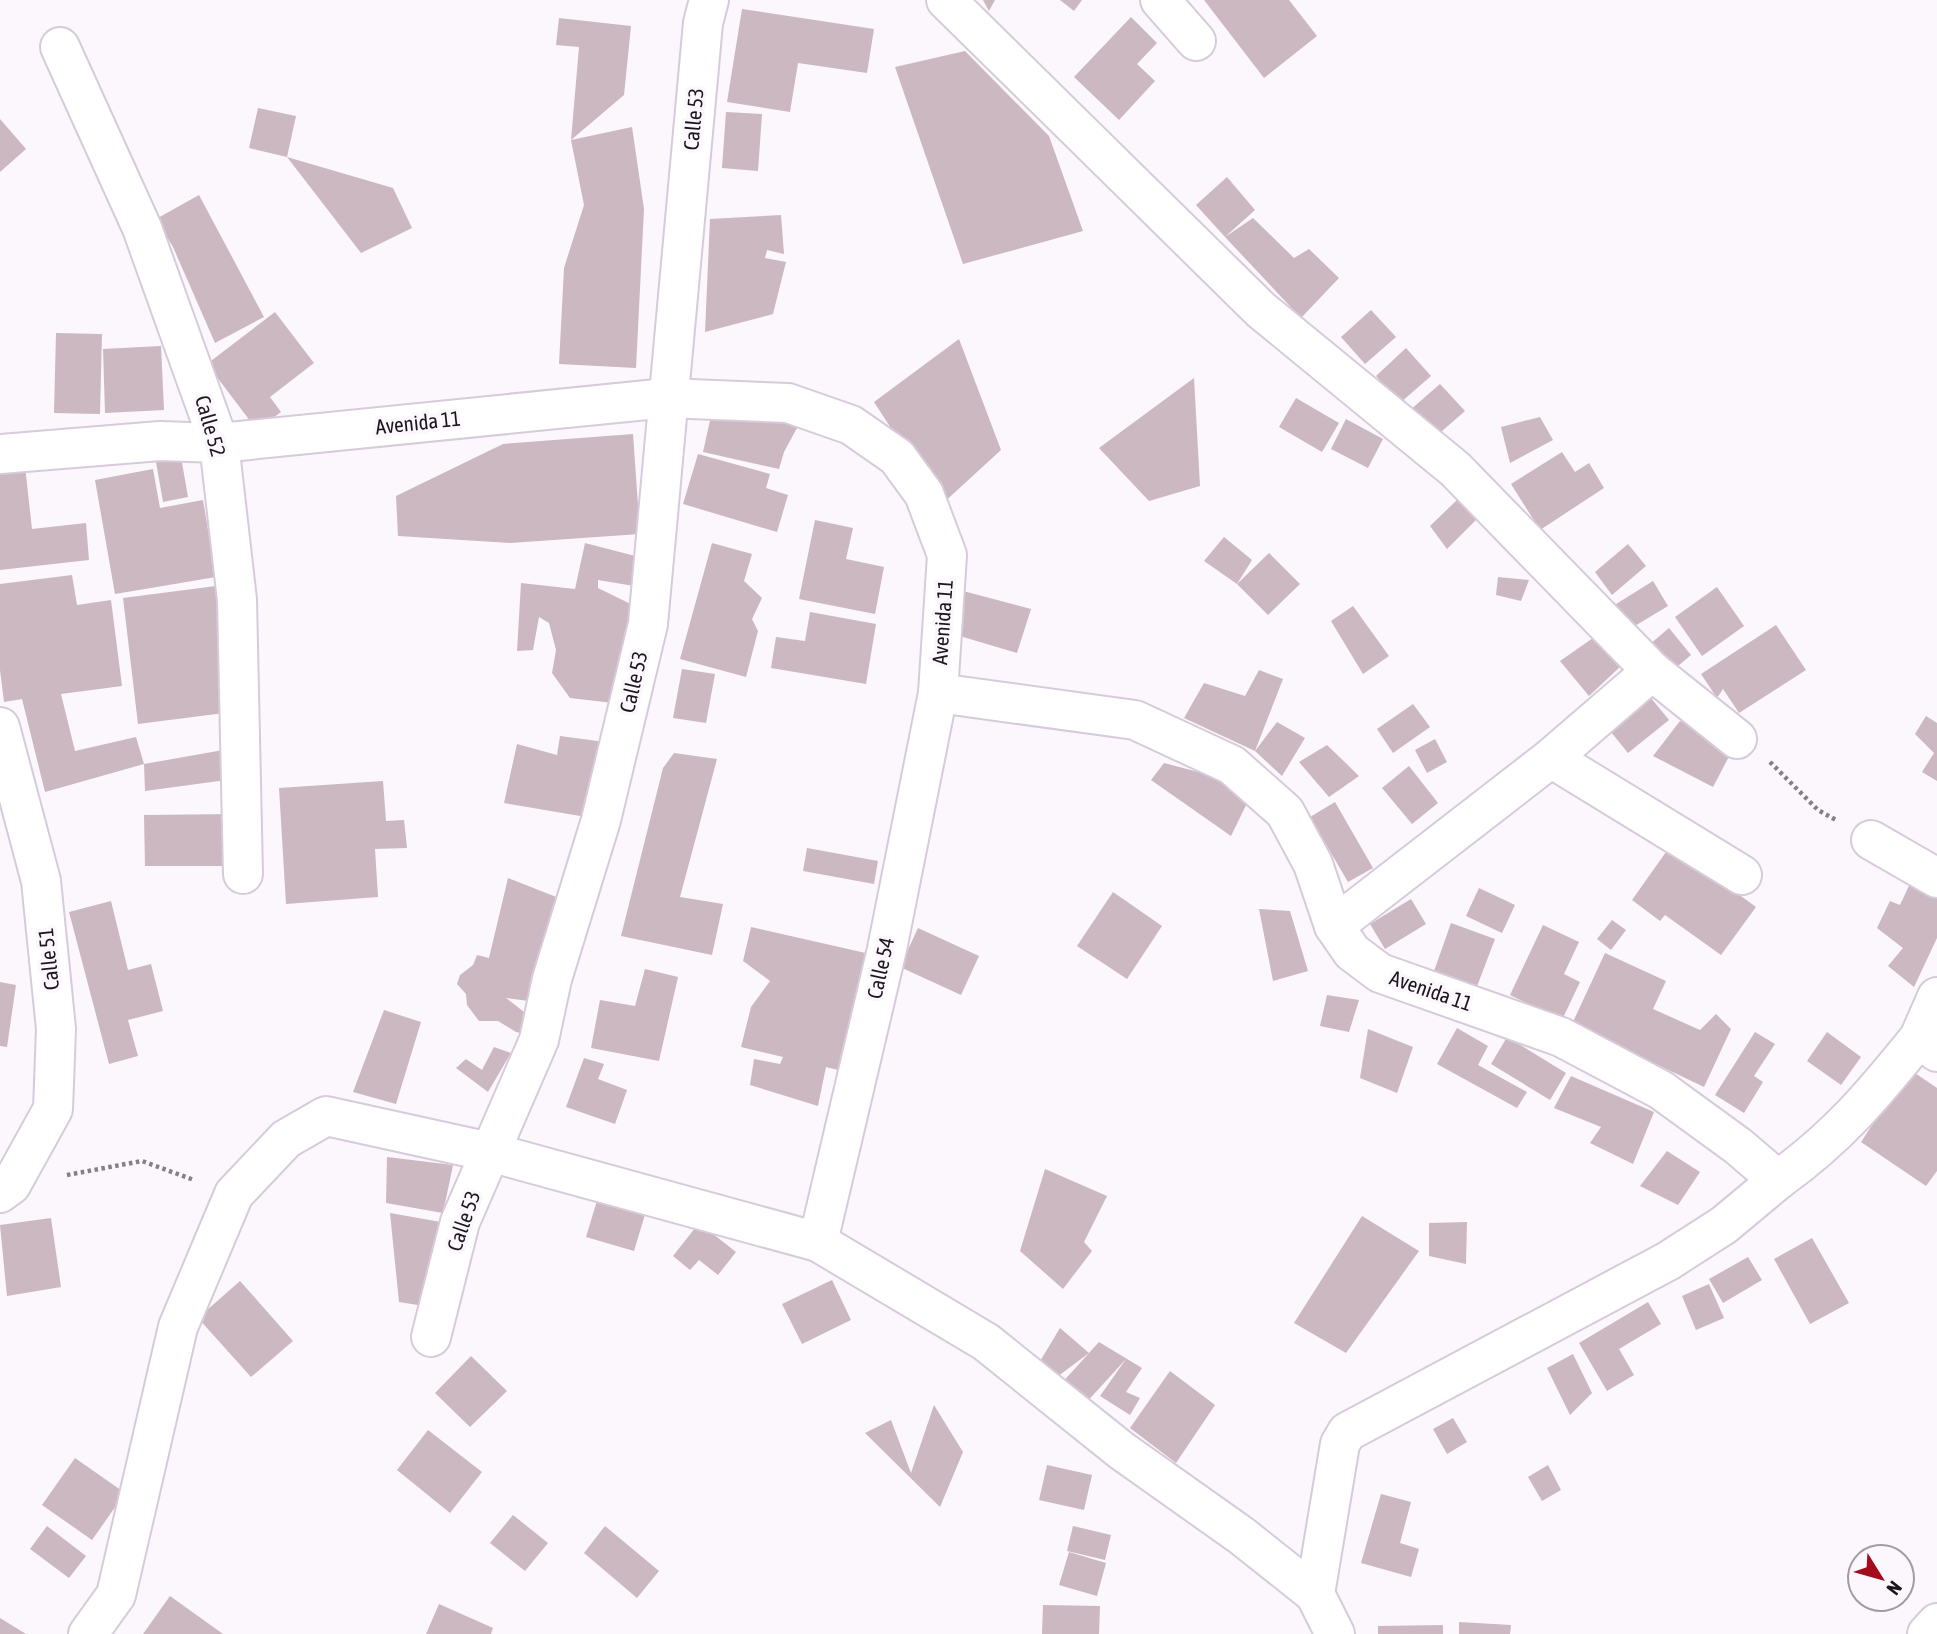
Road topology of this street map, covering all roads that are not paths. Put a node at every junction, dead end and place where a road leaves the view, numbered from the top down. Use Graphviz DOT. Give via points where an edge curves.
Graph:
graph roads {
  1 [pos="709,0"];
  2 [pos="946,0"];
  3 [pos="1160,0"];
  4 [pos="1196,41"];
  5 [pos="60,47"];
  6 [pos="667,398"];
  7 [pos="219,443"];
  8 [pos="0,454"];
  9 [pos="1651,671"];
  10 [pos="938,693"];
  11 [pos="0,727"];
  12 [pos="1737,739"];
  13 [pos="1551,758"];
  14 [pos="1871,840"];
  15 [pos="243,874"];
  16 [pos="1742,875"];
  17 [pos="1937,878"];
  18 [pos="1334,926"];
  19 [pos="1937,997"];
  20 [pos="1928,1045"];
  21 [pos="490,1152"];
  22 [pos="1778,1180"];
  23 [pos="6,1189"];
  24 [pos="818,1242"];
  25 [pos="431,1337"];
  26 [pos="1315,1594"];
  27 [pos="1937,1623"];
  28 [pos="88,1634"];
  29 [pos="1335,1634"];
  30 [pos="1927,1634"];
  1 -- 6 [label="street, Calle 53" via="703,23"];
  2 -- 9 [label="street" via="1261,310 1455,469"];
  3 -- 4 [label="street"];
  5 -- 7 [label="street, Calle 52" via="142,228"];
  6 -- 7 [label="street, Avenida 11"];
  6 -- 10 [label="street, Avenida 11" via="788,403 851,425 897,457 924,494 947,555"];
  6 -- 21 [label="street, Calle 53" via="648,624 601,820 552,979 539,1040"];
  7 -- 8 [label="street, Avenida 11" via="160,441"];
  7 -- 15 [label="street, Calle 52" via="237,600"];
  9 -- 12 [label="street"];
  9 -- 13 [label="street"];
  10 -- 18 [label="street, Avenida 11" via="1135,720 1232,765 1285,812 1313,864"];
  10 -- 24 [label="street, Calle 54" via="887,949"];
  11 -- 23 [label="street, Calle 51" via="41,881 56,1029 53,1109"];
  13 -- 16 [label="street"];
  13 -- 18 [label="street"];
  14 -- 17 [label="street"];
  18 -- 22 [label="street, Avenida 11" via="1352,953 1380,973 1561,1037 1661,1090"];
  19 -- 20 [label="street"];
  20 -- 22 [label="street" via="1821,1149"];
  21 -- 24 [label="street"];
  21 -- 25 [label="street, Calle 53" via="460,1222"];
  21 -- 28 [label="street" via="326,1116 286,1139 234,1194 177,1327 116,1595"];
  22 -- 26 [label="street" via="1724,1225 1668,1261 1347,1432 1340,1444"];
  24 -- 26 [label="street" via="986,1342 1122,1451"];
  26 -- 29 [label="street"];
  27 -- 30 [label="street"];
}
